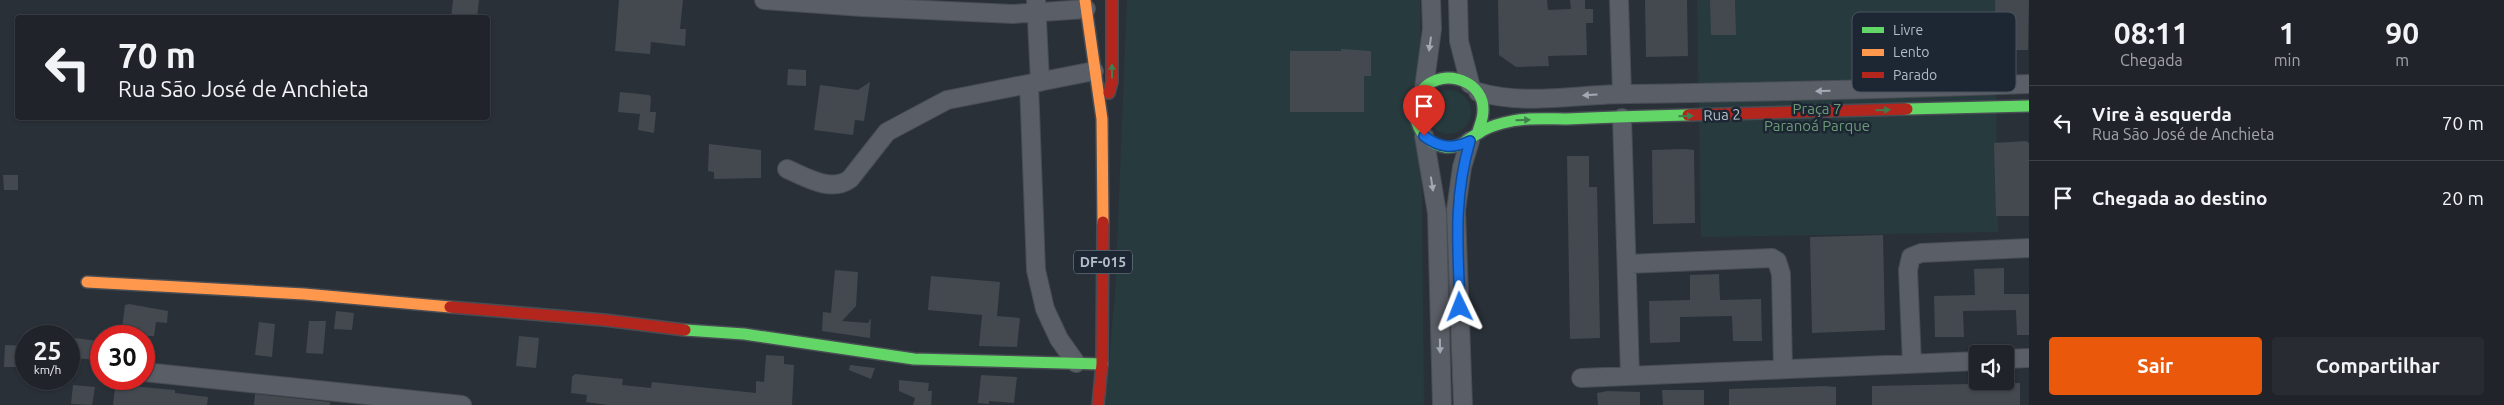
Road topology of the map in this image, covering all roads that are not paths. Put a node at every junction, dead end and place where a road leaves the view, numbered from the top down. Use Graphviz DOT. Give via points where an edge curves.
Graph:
graph roads {
  1 [pos="764,0"];
  2 [pos="1112,0"];
  3 [pos="1431,0"];
  4 [pos="1458,0"];
  5 [pos="1619,0"];
  6 [pos="1037,5"];
  7 [pos="1086,5"];
  8 [pos="1094,72"];
  9 [pos="1034,83"];
  10 [pos="2029,84"];
  11 [pos="2016,85"];
  12 [pos="1424,88"];
  13 [pos="1474,88"];
  14 [pos="1852,91"];
  15 [pos="1617,94"];
  16 [pos="2029,106"];
  17 [pos="1618,118"];
  18 [pos="1102,119"];
  19 [pos="1424,136"];
  20 [pos="1473,137"];
  21 [pos="787,169"];
  22 [pos="2029,248"];
  23 [pos="1627,264"];
  24 [pos="87,282"];
  25 [pos="2029,358"];
  26 [pos="2014,359"];
  27 [pos="1969,361"];
  28 [pos="1076,363"];
  29 [pos="1102,364"];
  30 [pos="1912,364"];
  31 [pos="1783,370"];
  32 [pos="155,373"];
  33 [pos="1630,376"];
  34 [pos="1581,378"];
  35 [pos="462,405"];
  36 [pos="1098,405"];
  37 [pos="1442,405"];
  38 [pos="1463,405"];
  1 -- 6 [label="street" via="1003,13"];
  18 -- 2 [label="street, DF-015, one-way" via="1112,82"];
  3 -- 12 [label="street, one-way" via="1432,29"];
  4 -- 13 [label="street" via="1459,41"];
  5 -- 15 [label="street"];
  6 -- 7 [label="street"];
  6 -- 9 [label="street"];
  7 -- 8 [label="street, DF-015"];
  8 -- 9 [label="street"];
  8 -- 18 [label="street, DF-015"];
  9 -- 21 [label="street" via="947,100 887,132 842,185 824,184"];
  9 -- 28 [label="street" via="1036,270 1045,309 1059,339"];
  10 -- 11 [label="street, Rua 2, one-way"];
  12 -- 13 [label="street" via="1446,77 1461,79"];
  12 -- 19 [label="street" via="1416,102 1415,118"];
  15 -- 13 [label="street, Rua 2, one-way" via="1514,100"];
  13 -- 20 [label="street" via="1483,102 1484,113 1482,124"];
  14 -- 15 [label="street, Rua 2, one-way"];
  15 -- 17 [label="street"];
  17 -- 16 [label="street, Rua 2, one-way"];
  20 -- 17 [label="street, Rua 2, one-way" via="1514,120"];
  17 -- 23 [label="street"];
  18 -- 29 [label="street, DF-015"];
  19 -- 20 [label="street" via="1441,146 1451,147"];
  19 -- 37 [label="street, one-way" via="1436,213"];
  20 -- 38 [label="street" via="1462,167 1456,210"];
  22 -- 30 [label="street" via="1921,252 1911,257 1908,270"];
  23 -- 31 [label="street" via="1772,258 1777,261"];
  23 -- 33 [label="street"];
  24 -- 28 [label="street" via="304,294 604,320 744,334 914,359"];
  25 -- 26 [label="street"];
  27 -- 30 [label="street"];
  28 -- 29 [label="street"];
  29 -- 36 [label="street, DF-015"];
  30 -- 31 [label="street"];
  31 -- 33 [label="street"];
  32 -- 35 [label="street"];
  33 -- 34 [label="street"];
}
